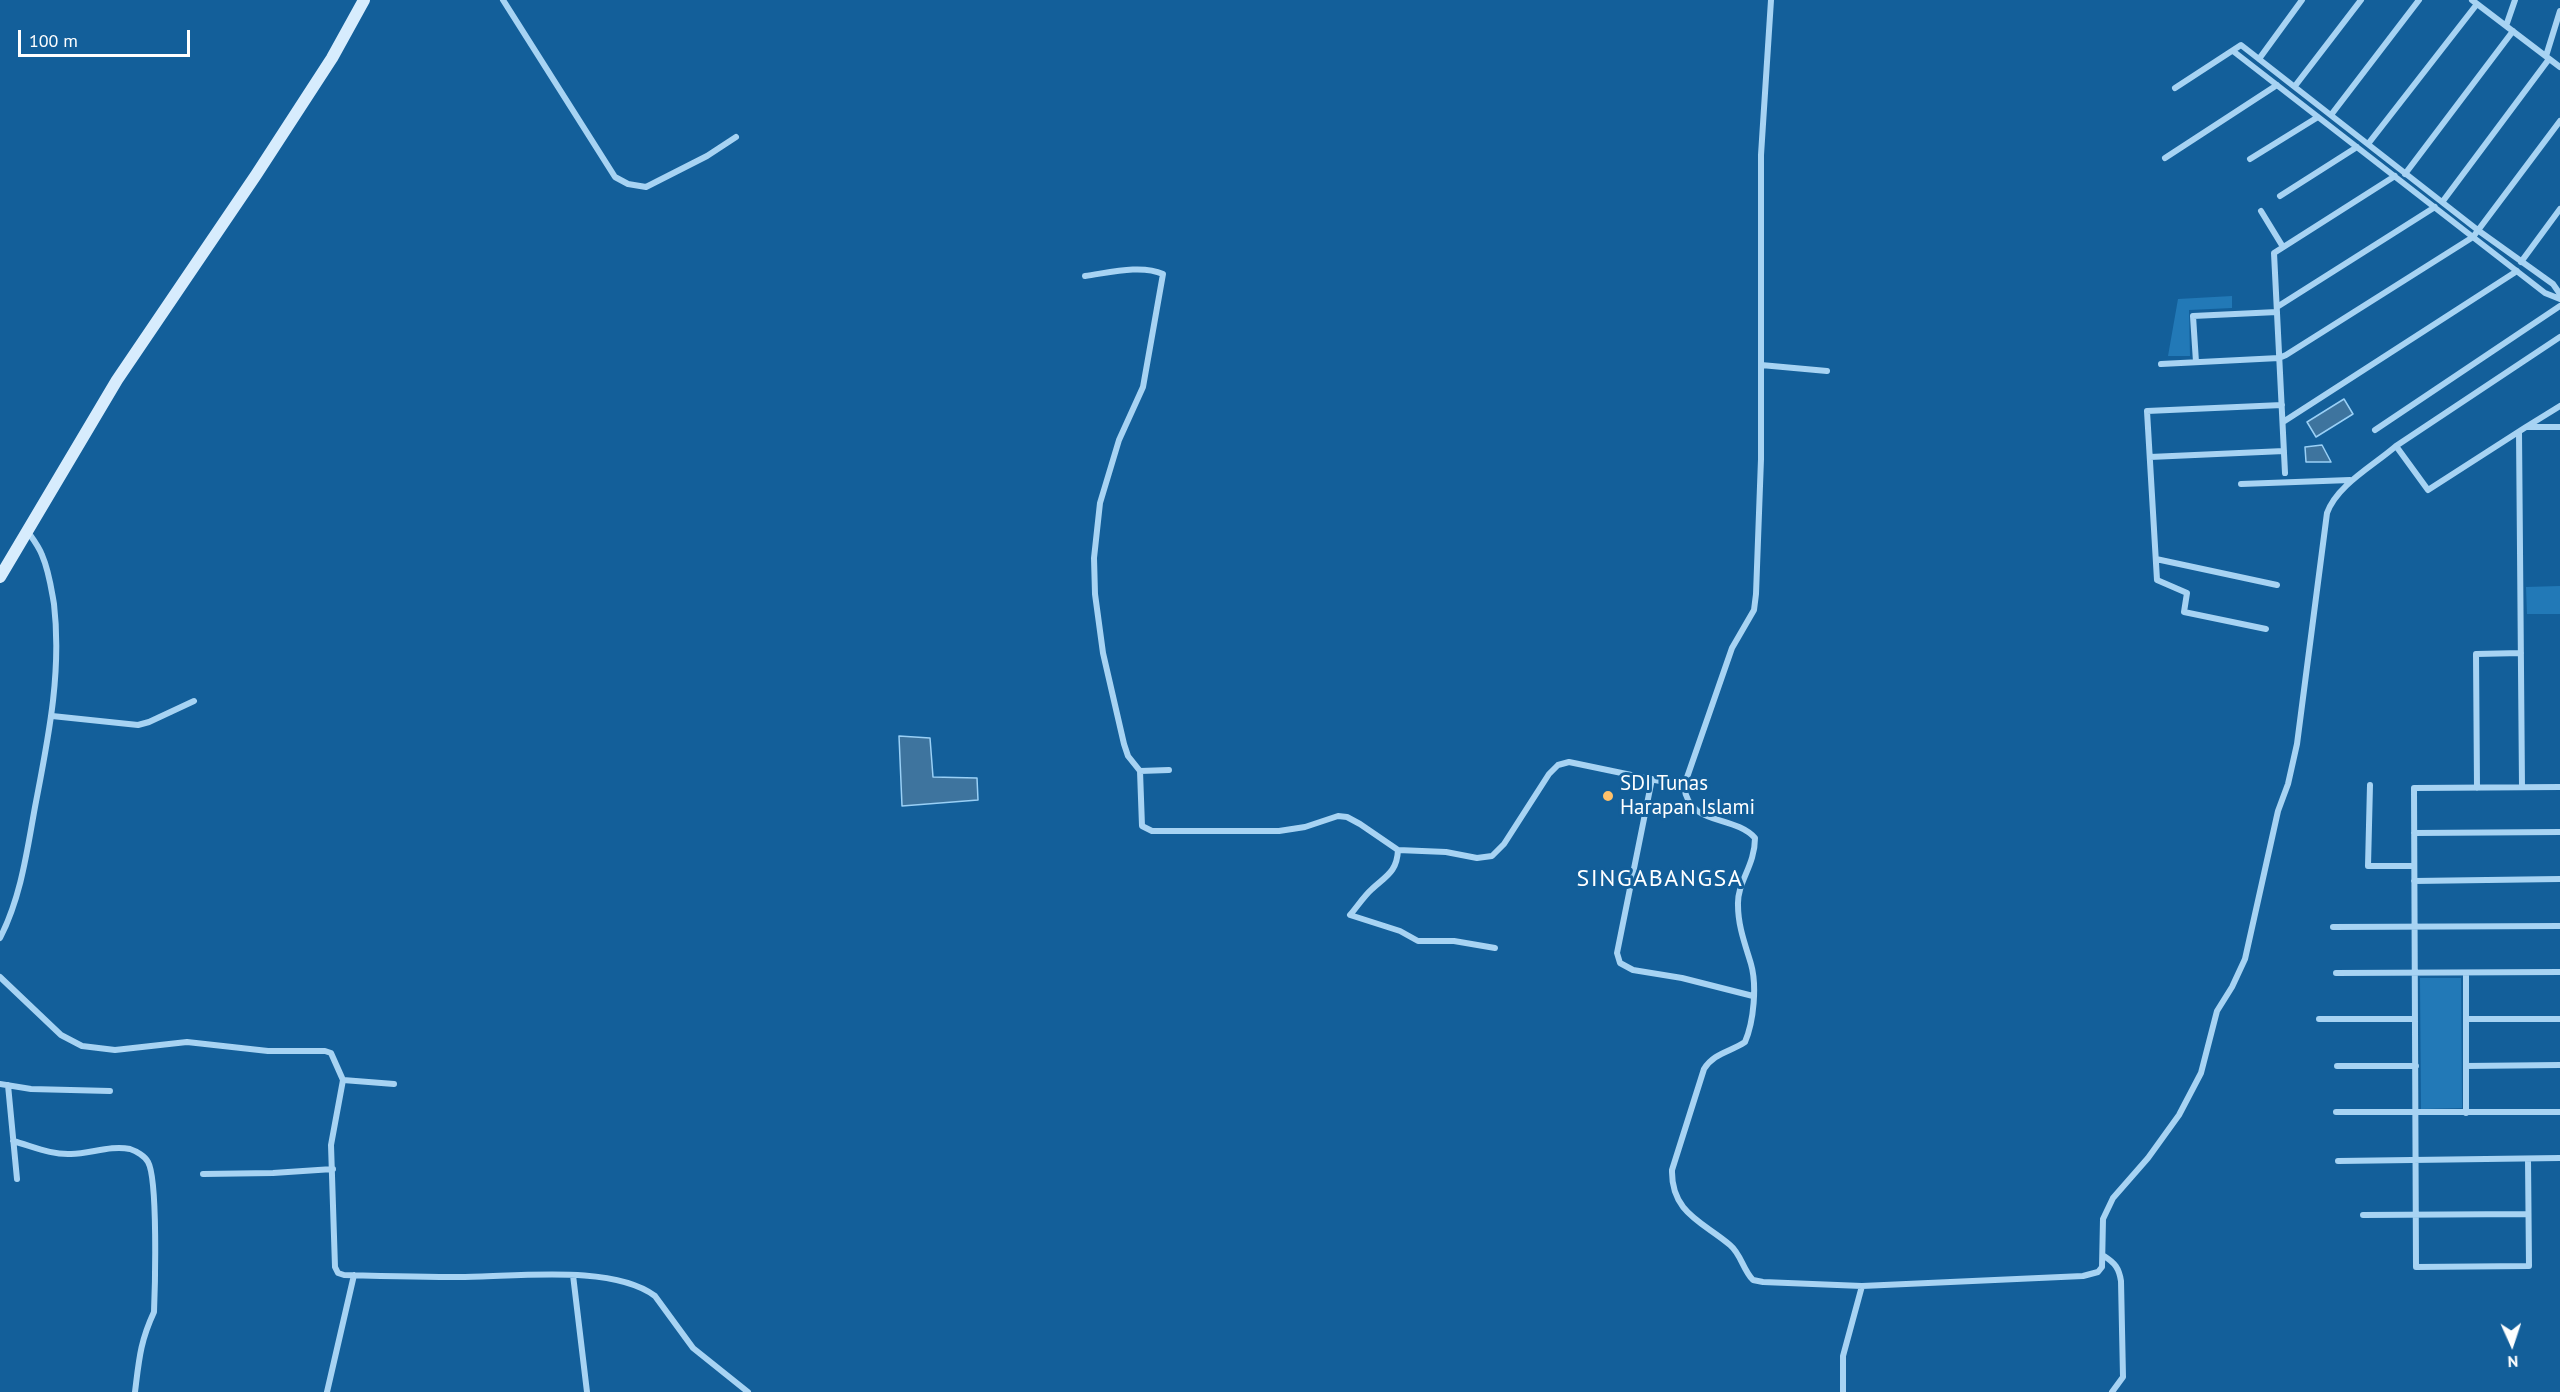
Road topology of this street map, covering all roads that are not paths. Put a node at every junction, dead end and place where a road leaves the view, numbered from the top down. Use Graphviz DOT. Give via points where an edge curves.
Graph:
graph roads {
  1 [pos="364,0"];
  2 [pos="503,0"];
  3 [pos="1771,0"];
  4 [pos="2302,0"];
  5 [pos="2361,0"];
  6 [pos="2419,0"];
  7 [pos="2515,0"];
  8 [pos="2475,2"];
  9 [pos="2560,11"];
  10 [pos="2506,26"];
  11 [pos="2513,31"];
  12 [pos="2233,51"];
  13 [pos="2547,57"];
  14 [pos="2259,59"];
  15 [pos="2560,67"];
  16 [pos="2277,85"];
  17 [pos="2295,86"];
  18 [pos="2175,88"];
  19 [pos="2322,107"];
  20 [pos="2331,115"];
  21 [pos="2316,116"];
  22 [pos="2560,121"];
  23 [pos="735,137"];
  24 [pos="2368,144"];
  25 [pos="2357,147"];
  26 [pos="2165,158"];
  27 [pos="2250,159"];
  28 [pos="2406,173"];
  29 [pos="2397,178"];
  30 [pos="2280,196"];
  31 [pos="2443,201"];
  32 [pos="2435,207"];
  33 [pos="2560,209"];
  34 [pos="2261,211"];
  35 [pos="2479,231"];
  36 [pos="2473,237"];
  37 [pos="2283,247"];
  38 [pos="2521,262"];
  39 [pos="2517,271"];
  40 [pos="1085,276"];
  41 [pos="2560,294"];
  42 [pos="2560,299"];
  43 [pos="2560,306"];
  44 [pos="2277,310"];
  45 [pos="2560,337"];
  46 [pos="2279,358"];
  47 [pos="2196,362"];
  48 [pos="2161,364"];
  49 [pos="1761,365"];
  50 [pos="1827,371"];
  51 [pos="2282,405"];
  52 [pos="2560,406"];
  53 [pos="2283,422"];
  54 [pos="2560,427"];
  55 [pos="2526,428"];
  56 [pos="2375,430"];
  57 [pos="2518,432"];
  58 [pos="2396,446"];
  59 [pos="2284,451"];
  60 [pos="2150,457"];
  61 [pos="2285,473"];
  62 [pos="2350,480"];
  63 [pos="2241,484"];
  64 [pos="26,529"];
  65 [pos="2157,559"];
  66 [pos="0,577"];
  67 [pos="2277,585"];
  68 [pos="2266,629"];
  69 [pos="2521,653"];
  70 [pos="194,701"];
  71 [pos="52,716"];
  72 [pos="1169,770"];
  73 [pos="1140,771"];
  74 [pos="1652,779"];
  75 [pos="2370,785"];
  76 [pos="1684,786"];
  77 [pos="2522,787"];
  78 [pos="2560,787"];
  79 [pos="2477,788"];
  80 [pos="2560,832"];
  81 [pos="2414,833"];
  82 [pos="1398,850"];
  83 [pos="2414,866"];
  84 [pos="2560,879"];
  85 [pos="2414,881"];
  86 [pos="2560,926"];
  87 [pos="2333,927"];
  88 [pos="2414,927"];
  89 [pos="0,938"];
  90 [pos="1495,948"];
  91 [pos="2560,972"];
  92 [pos="2336,973"];
  93 [pos="2414,973"];
  94 [pos="2466,973"];
  95 [pos="0,977"];
  96 [pos="1753,996"];
  97 [pos="2319,1019"];
  98 [pos="2415,1019"];
  99 [pos="2466,1019"];
  100 [pos="2560,1019"];
  101 [pos="2560,1065"];
  102 [pos="2337,1066"];
  103 [pos="2416,1066"];
  104 [pos="2466,1066"];
  105 [pos="344,1080"];
  106 [pos="394,1083"];
  107 [pos="0,1084"];
  108 [pos="8,1085"];
  109 [pos="110,1091"];
  110 [pos="2336,1112"];
  111 [pos="2416,1112"];
  112 [pos="2560,1112"];
  113 [pos="2466,1113"];
  114 [pos="13,1141"];
  115 [pos="2560,1158"];
  116 [pos="2528,1159"];
  117 [pos="2415,1160"];
  118 [pos="2338,1161"];
  119 [pos="333,1169"];
  120 [pos="203,1174"];
  121 [pos="17,1179"];
  122 [pos="2528,1214"];
  123 [pos="2363,1215"];
  124 [pos="2415,1215"];
  125 [pos="2104,1256"];
  126 [pos="354,1275"];
  127 [pos="573,1275"];
  128 [pos="1862,1286"];
  129 [pos="135,1392"];
  130 [pos="327,1392"];
  131 [pos="587,1392"];
  132 [pos="748,1392"];
  133 [pos="1843,1392"];
  134 [pos="2112,1392"];
  1 -- 64 [label="street" via="332,58 117,380"];
  2 -- 23 [label="street" via="620,181 646,187"];
  3 -- 49 [label="street" via="1761,155"];
  4 -- 14 [label="street"];
  5 -- 17 [label="street"];
  6 -- 20 [label="street"];
  7 -- 10 [label="street"];
  8 -- 10 [label="street"];
  8 -- 24 [label="street"];
  9 -- 13 [label="street"];
  10 -- 11 [label="street"];
  11 -- 13 [label="street"];
  11 -- 28 [label="street"];
  12 -- 14 [label="street" via="2241,45"];
  12 -- 16 [label="street"];
  12 -- 18 [label="street"];
  13 -- 15 [label="street"];
  13 -- 31 [label="street"];
  14 -- 17 [label="street"];
  16 -- 21 [label="street"];
  16 -- 26 [label="street"];
  17 -- 19 [label="street"];
  19 -- 20 [label="street"];
  19 -- 21 [label="street"];
  20 -- 24 [label="street"];
  21 -- 25 [label="street"];
  21 -- 27 [label="street"];
  22 -- 35 [label="street"];
  24 -- 28 [label="street"];
  25 -- 29 [label="street"];
  25 -- 30 [label="street"];
  28 -- 29 [label="street"];
  28 -- 31 [label="street"];
  29 -- 32 [label="street"];
  29 -- 37 [label="street"];
  31 -- 35 [label="street"];
  32 -- 36 [label="street"];
  32 -- 44 [label="street"];
  33 -- 38 [label="street"];
  34 -- 37 [label="street"];
  35 -- 36 [label="street"];
  35 -- 38 [label="street"];
  36 -- 39 [label="street"];
  36 -- 46 [label="street"];
  37 -- 44 [label="street" via="2274,253"];
  38 -- 41 [label="street" via="2553,284"];
  39 -- 42 [label="street" via="2545,293"];
  39 -- 53 [label="street"];
  40 -- 73 [label="street" via="1127,271 1163,274 1143,387 1119,440 1100,502 1094,558 1103,654 1124,744"];
  43 -- 56 [label="street"];
  44 -- 46 [label="street"];
  44 -- 47 [label="street" via="2193,315"];
  45 -- 58 [label="street"];
  46 -- 47 [label="street"];
  46 -- 51 [label="street"];
  47 -- 48 [label="street"];
  49 -- 50 [label="street"];
  49 -- 76 [label="street" via="1754,610 1732,648"];
  51 -- 53 [label="street"];
  51 -- 60 [label="street" via="2147,411"];
  52 -- 55 [label="street"];
  53 -- 59 [label="street"];
  54 -- 55 [label="street"];
  55 -- 57 [label="street"];
  57 -- 58 [label="street" via="2428,489"];
  57 -- 69 [label="street"];
  58 -- 62 [label="street"];
  59 -- 60 [label="street"];
  59 -- 61 [label="street"];
  60 -- 65 [label="street"];
  62 -- 63 [label="street"];
  62 -- 125 [label="street" via="2330,503 2327,513 2297,744 2245,959 2217,1011 2201,1073 2179,1115 2106,1211"];
  64 -- 66 [label="street"];
  64 -- 71 [label="street" via="42,554 51,579 57,630"];
  65 -- 67 [label="street"];
  65 -- 68 [label="street" via="2157,580 2187,593 2184,612"];
  69 -- 77 [label="street"];
  69 -- 79 [label="street" via="2476,654"];
  70 -- 71 [label="street" via="138,725"];
  71 -- 89 [label="street" via="17,899"];
  72 -- 73 [label="street"];
  73 -- 82 [label="street" via="1142,826 1147,830 1279,831 1338,816 1360,824"];
  74 -- 76 [label="street"];
  74 -- 82 [label="street" via="1569,762 1558,765 1492,856"];
  74 -- 96 [label="street" via="1617,953 1620,963 1633,970"];
  75 -- 83 [label="street" via="2368,866"];
  76 -- 96 [label="street" via="1691,807 1755,838 1754,858 1738,892 1737,905 1742,938 1752,966"];
  77 -- 78 [label="street"];
  77 -- 79 [label="street"];
  79 -- 81 [label="street" via="2414,788"];
  80 -- 81 [label="street"];
  81 -- 83 [label="street"];
  82 -- 90 [label="street" via="1389,877 1371,889 1350,915 1418,941 1454,941"];
  83 -- 85 [label="street"];
  84 -- 85 [label="street"];
  85 -- 88 [label="street"];
  86 -- 88 [label="street"];
  87 -- 88 [label="street"];
  88 -- 93 [label="street"];
  91 -- 94 [label="street"];
  92 -- 93 [label="street"];
  93 -- 94 [label="street"];
  93 -- 98 [label="street"];
  94 -- 99 [label="street"];
  95 -- 105 [label="street" via="62,1035 82,1046 115,1050 187,1042 268,1051 325,1051 331,1053"];
  96 -- 128 [label="street" via="1745,1042 1710,1060 1704,1069 1672,1170 1676,1192 1695,1222 1730,1245 1753,1280"];
  97 -- 98 [label="street"];
  98 -- 103 [label="street"];
  99 -- 100 [label="street"];
  99 -- 104 [label="street"];
  101 -- 104 [label="street"];
  102 -- 103 [label="street"];
  103 -- 111 [label="street"];
  104 -- 113 [label="street"];
  105 -- 106 [label="street"];
  105 -- 119 [label="street" via="331,1146"];
  107 -- 108 [label="street"];
  108 -- 109 [label="street"];
  108 -- 114 [label="street"];
  110 -- 111 [label="street"];
  111 -- 113 [label="street"];
  111 -- 117 [label="street"];
  112 -- 113 [label="street"];
  114 -- 121 [label="street"];
  114 -- 129 [label="street" via="56,1154 120,1148 142,1155 149,1163 154,1312 140,1346"];
  115 -- 116 [label="street"];
  116 -- 117 [label="street"];
  116 -- 122 [label="street"];
  117 -- 118 [label="street"];
  117 -- 124 [label="street"];
  119 -- 120 [label="street"];
  119 -- 126 [label="street" via="335,1267 338,1273"];
  122 -- 124 [label="street"];
  122 -- 124 [label="street" via="2529,1266 2416,1267"];
  123 -- 124 [label="street"];
  125 -- 128 [label="street" via="2098,1272 2083,1276"];
  125 -- 134 [label="street" via="2114,1262 2121,1281 2122,1377"];
  126 -- 127 [label="street"];
  126 -- 130 [label="street"];
  127 -- 131 [label="street"];
  127 -- 132 [label="street" via="622,1280 646,1289 661,1302 693,1348"];
  128 -- 133 [label="street" via="1843,1356"];
}
